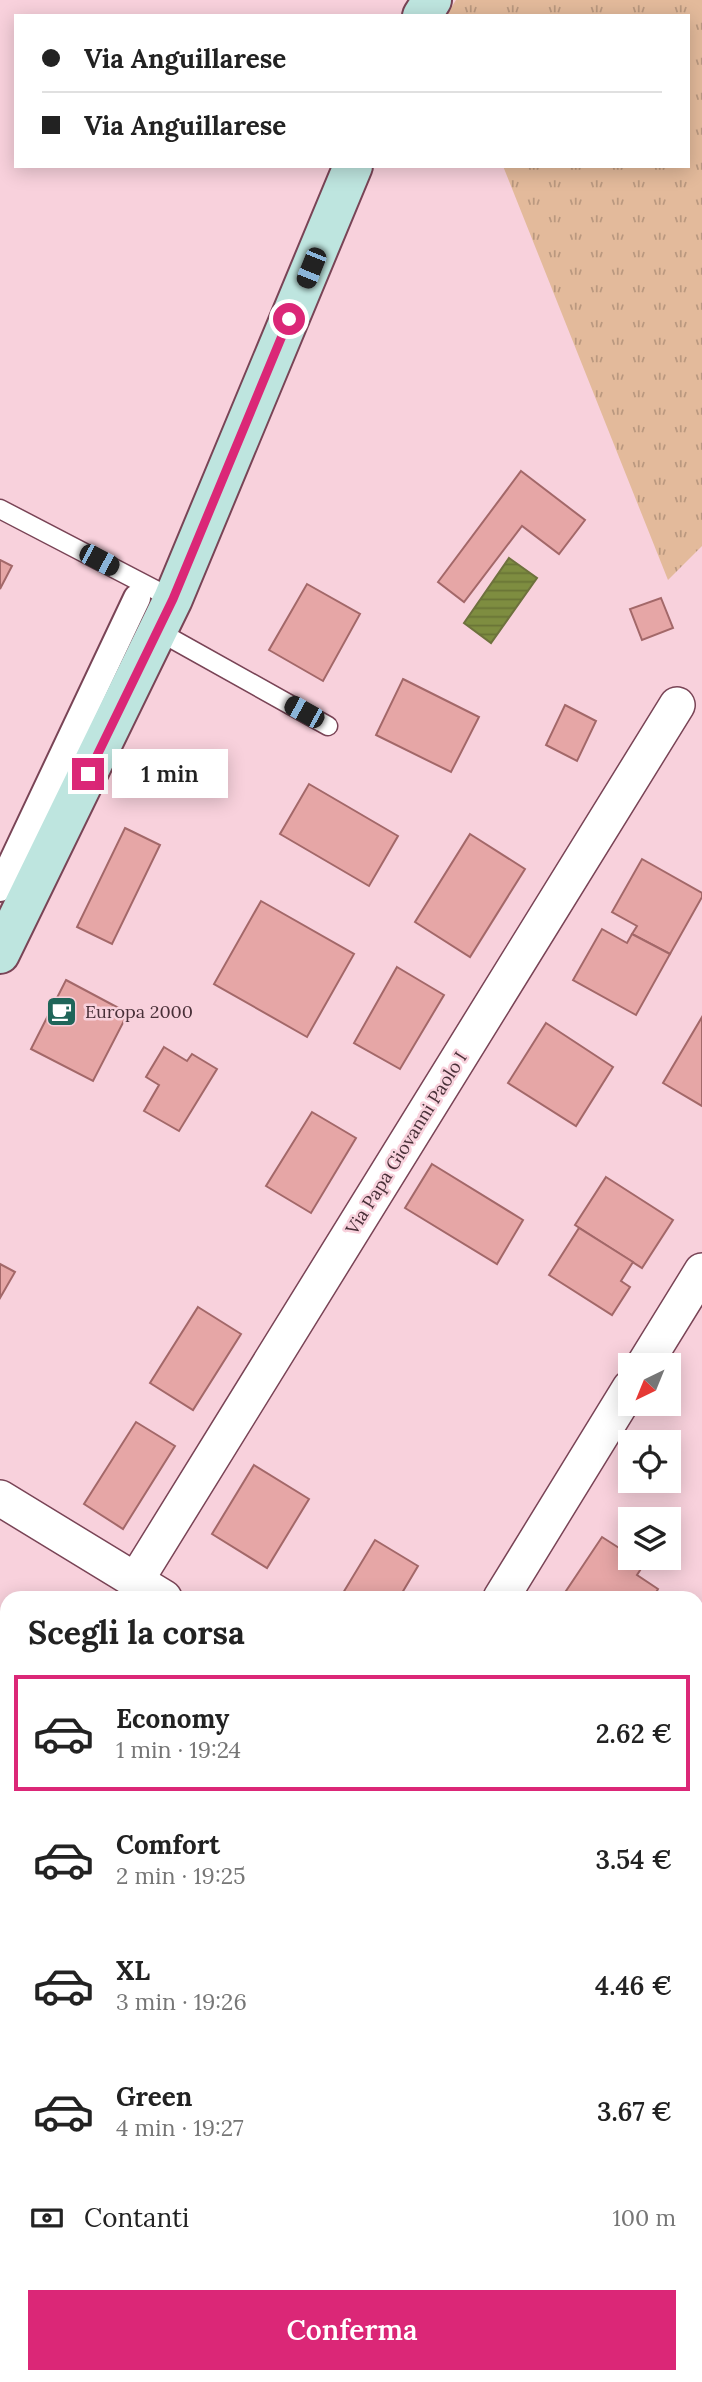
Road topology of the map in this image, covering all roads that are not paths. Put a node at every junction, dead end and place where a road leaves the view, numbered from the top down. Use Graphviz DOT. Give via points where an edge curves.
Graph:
graph roads {
  1 [pos="352,168"];
  2 [pos="0,509"];
  3 [pos="156,609"];
  4 [pos="677,705"];
  5 [pos="328,726"];
  6 [pos="0,888"];
  7 [pos="0,954"];
  8 [pos="702,1271"];
  9 [pos="651,1353"];
  10 [pos="618,1408"];
  11 [pos="0,1498"];
  12 [pos="150,1589"];
  13 [pos="505,1591"];
  1 -- 3 [label="main road"];
  2 -- 3 [label="lane"];
  3 -- 5 [label="lane"];
  3 -- 6 [label="street"];
  3 -- 7 [label="main road"];
  4 -- 12 [label="street, Via Papa Giovanni Paolo I"];
  8 -- 9 [label="street"];
  10 -- 13 [label="street"];
  11 -- 12 [label="street"];
}
